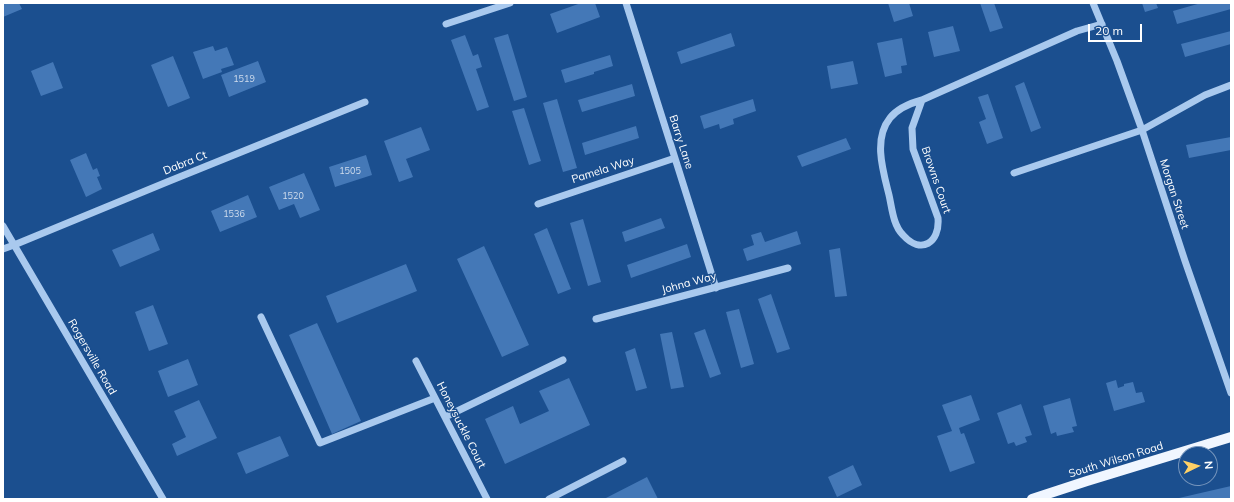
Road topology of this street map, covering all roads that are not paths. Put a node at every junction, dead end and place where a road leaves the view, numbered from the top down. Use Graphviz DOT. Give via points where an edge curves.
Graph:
graph roads {
  1 [pos="510,3"];
  2 [pos="626,3"];
  3 [pos="1093,3"];
  4 [pos="446,24"];
  5 [pos="1102,24"];
  6 [pos="1231,85"];
  7 [pos="922,100"];
  8 [pos="365,102"];
  9 [pos="1142,130"];
  10 [pos="675,158"];
  11 [pos="1014,173"];
  12 [pos="538,204"];
  13 [pos="3,226"];
  14 [pos="14,245"];
  15 [pos="3,249"];
  16 [pos="788,268"];
  17 [pos="716,288"];
  18 [pos="261,316"];
  19 [pos="596,319"];
  20 [pos="563,360"];
  21 [pos="416,361"];
  22 [pos="1231,393"];
  23 [pos="435,398"];
  24 [pos="445,418"];
  25 [pos="1231,437"];
  26 [pos="623,461"];
  27 [pos="163,499"];
  28 [pos="487,499"];
  29 [pos="549,499"];
  30 [pos="1032,499"];
  1 -- 4 [label="street"];
  2 -- 10 [label="street, Barry Lane"];
  3 -- 5 [label="street, Morgan Street"];
  5 -- 7 [label="street, Browns Court" via="1077,31"];
  5 -- 9 [label="street, Morgan Street"];
  6 -- 9 [label="street" via="1205,95"];
  7 -- 7 [label="street, Browns Court" via="898,110 890,118 882,135 882,164 895,223 901,234 911,243 920,246 936,237 939,228 938,218 913,148 912,128"];
  8 -- 14 [label="street, Dabra Ct"];
  9 -- 11 [label="street"];
  9 -- 22 [label="street, Morgan Street"];
  10 -- 12 [label="street, Pamela Way"];
  10 -- 17 [label="street, Barry Lane"];
  13 -- 14 [label="street, Rogersville Road"];
  14 -- 15 [label="street, Dabra Ct"];
  14 -- 27 [label="street, Rogersville Road"];
  16 -- 17 [label="street, Johna Way"];
  17 -- 19 [label="street, Johna Way"];
  18 -- 23 [label="street" via="320,443"];
  20 -- 24 [label="street"];
  21 -- 23 [label="street, Honeysuckle Court"];
  23 -- 24 [label="street, Honeysuckle Court"];
  24 -- 28 [label="street, Honeysuckle Court"];
  25 -- 30 [label="main road, South Wilson Road"];
  26 -- 29 [label="street"];
}
